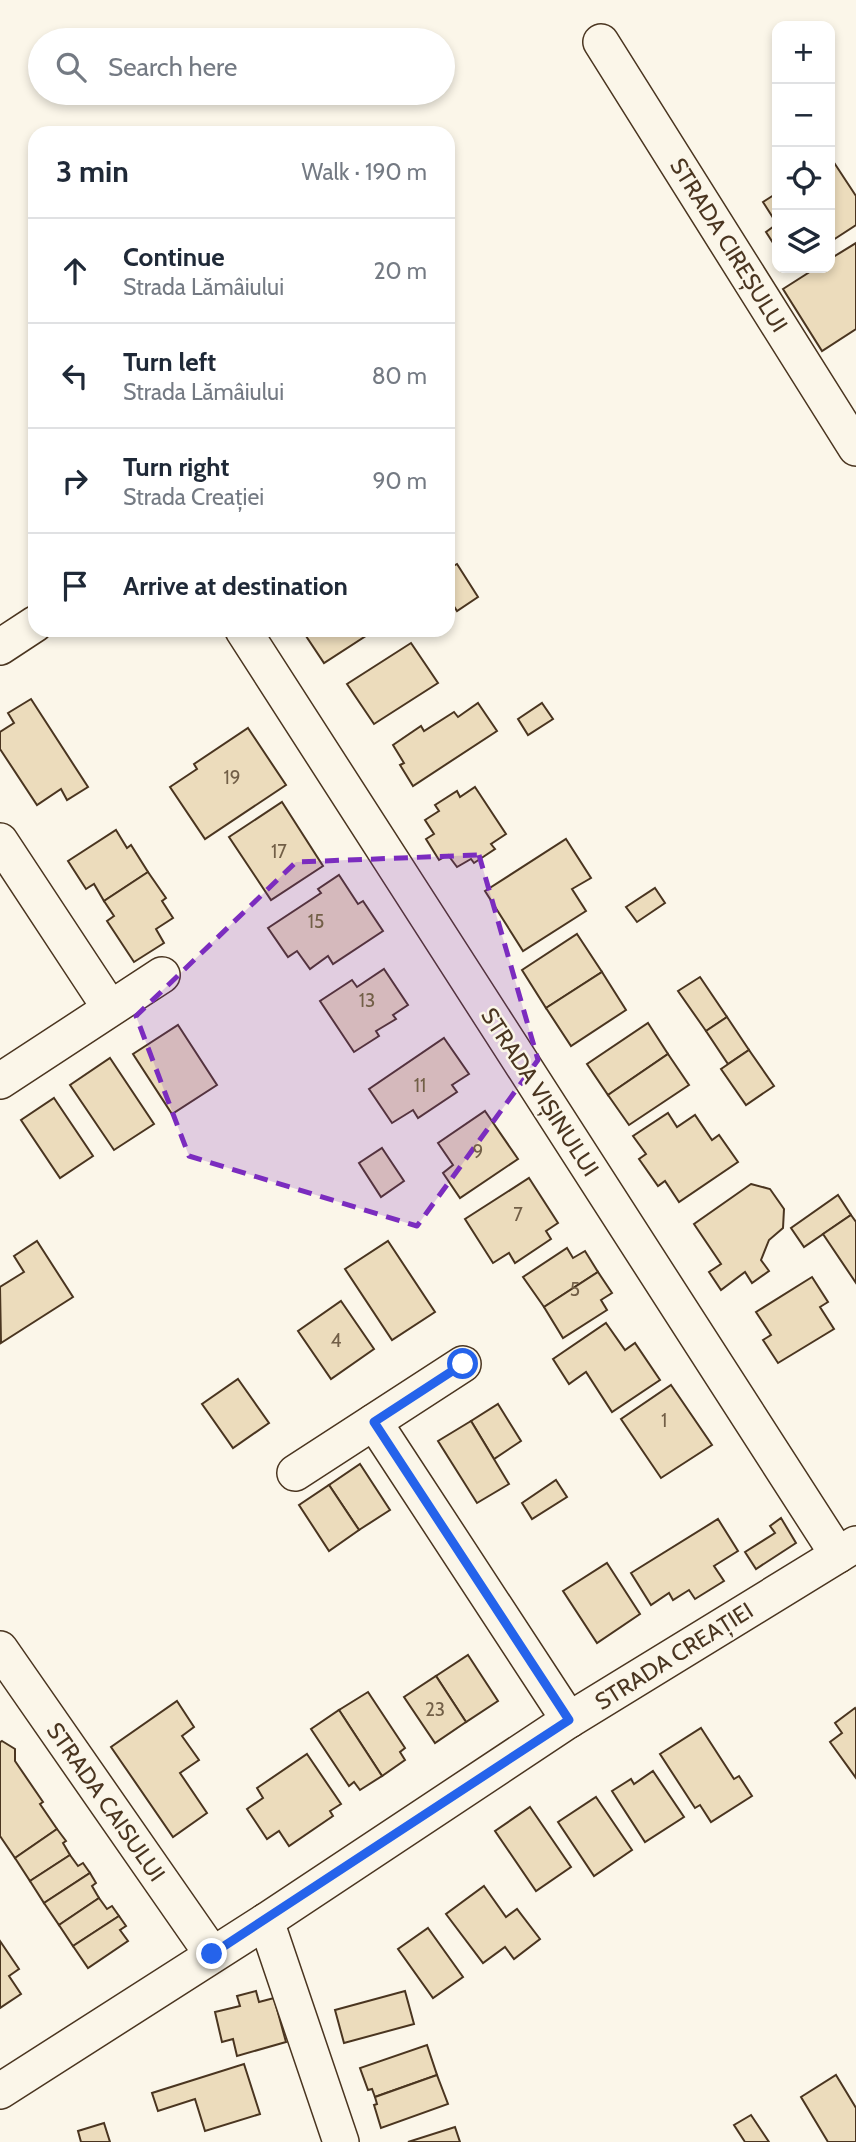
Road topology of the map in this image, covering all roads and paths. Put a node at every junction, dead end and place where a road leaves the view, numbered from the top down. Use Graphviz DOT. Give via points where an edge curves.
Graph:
graph roads {
  1 [pos="601,42"];
  2 [pos="856,449"];
  3 [pos="28,629"];
  4 [pos="248,637"];
  5 [pos="0,647"];
  6 [pos="0,841"];
  7 [pos="162,975"];
  8 [pos="110,1008"];
  9 [pos="0,1081"];
  10 [pos="463,1364"];
  11 [pos="374,1422"];
  12 [pos="295,1473"];
  13 [pos="847,1549"];
  14 [pos="0,1649"];
  15 [pos="569,1720"];
  16 [pos="266,1921"];
  17 [pos="212,1954"];
  18 [pos="0,2091"];
  19 [pos="341,2142"];
  1 -- 2 [label="street, STRADA CIREȘULUI"];
  3 -- 5 [label="street"];
  4 -- 13 [label="street, STRADA VIȘINULUI"];
  6 -- 8 [label="street"];
  7 -- 8 [label="street"];
  8 -- 9 [label="street"];
  10 -- 11 [label="street"];
  11 -- 12 [label="street"];
  11 -- 15 [label="street"];
  13 -- 15 [label="street, STRADA CREAȚIEI"];
  14 -- 17 [label="street, STRADA CAISULUI"];
  15 -- 16 [label="street, STRADA CREAȚIEI"];
  16 -- 17 [label="street, STRADA CREAȚIEI"];
  16 -- 19 [label="street"];
  17 -- 18 [label="street, STRADA CREAȚIEI"];
}
